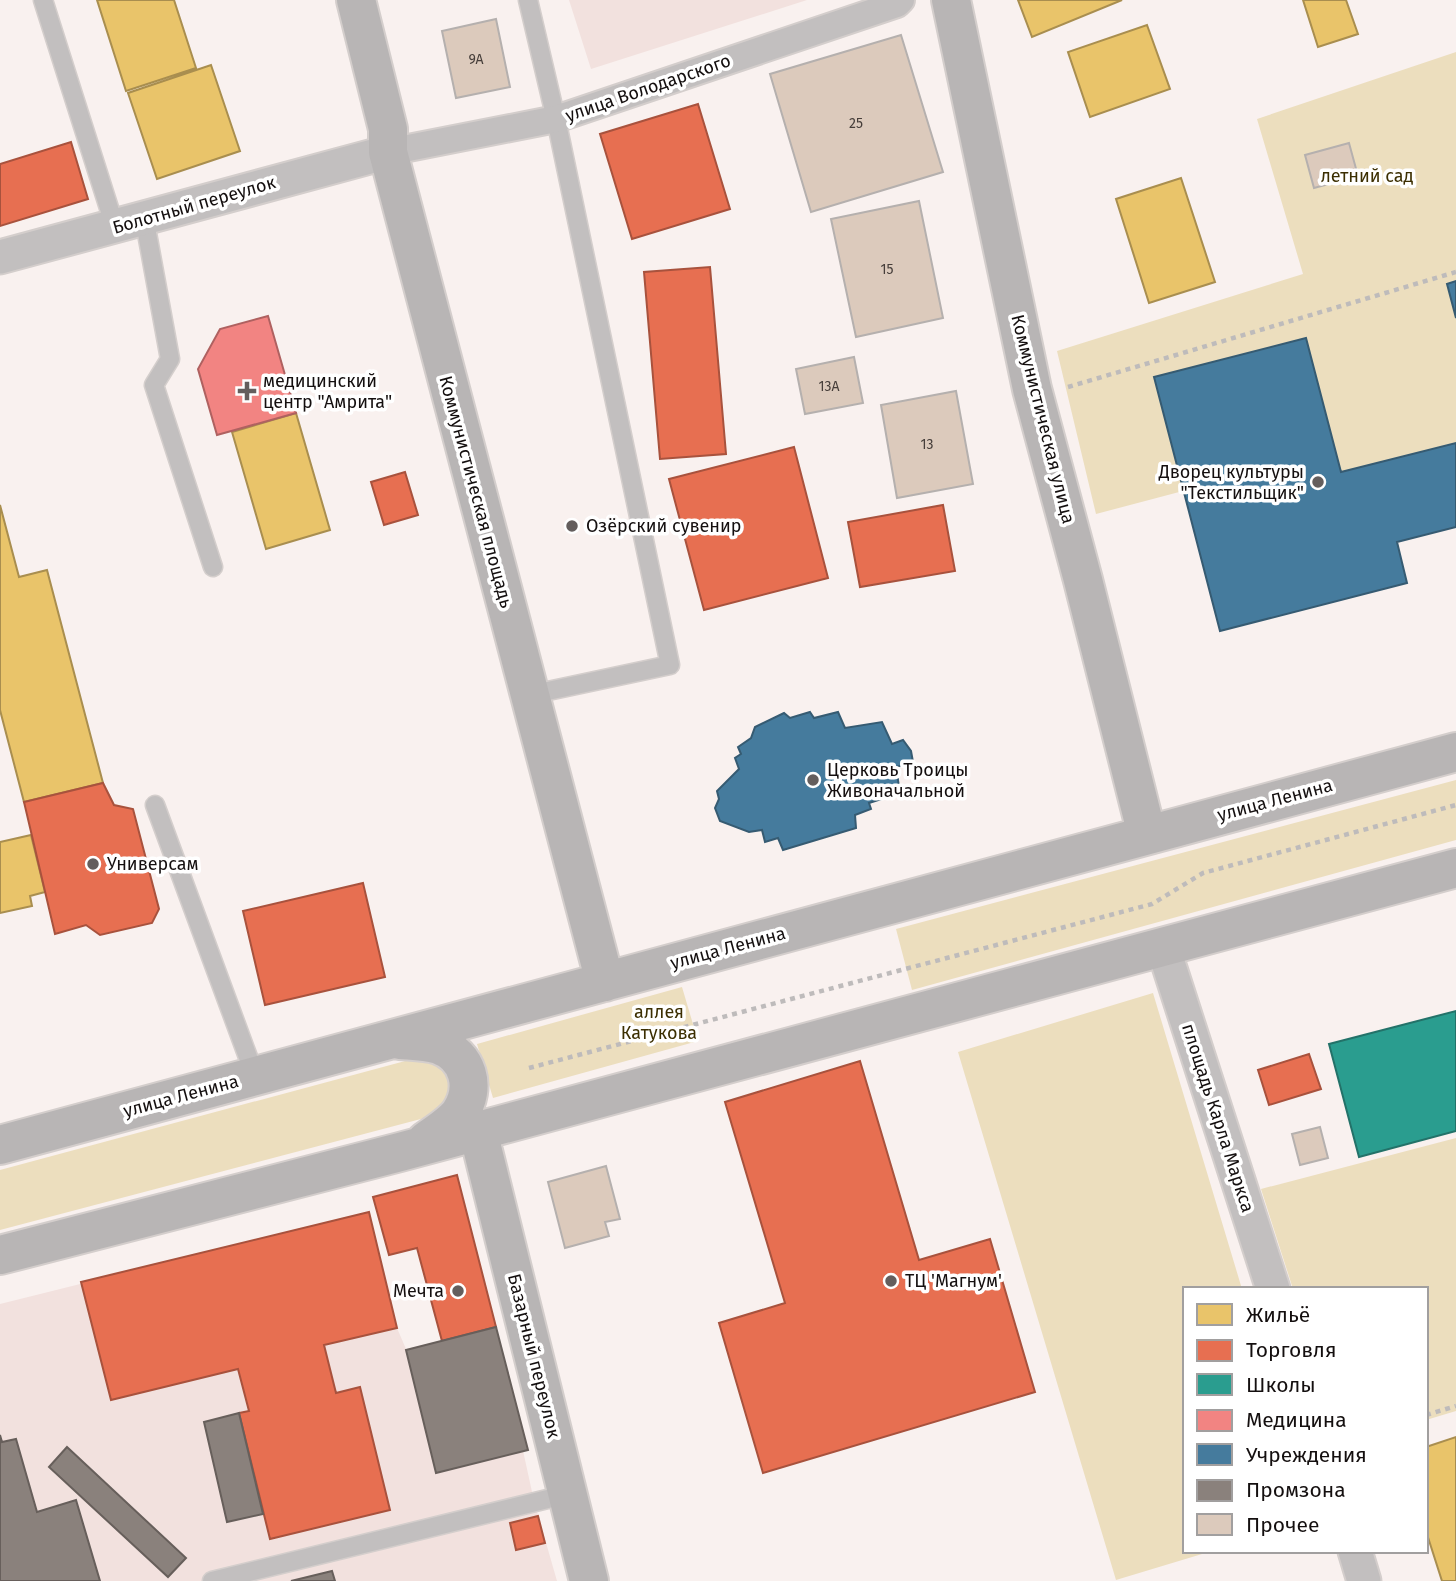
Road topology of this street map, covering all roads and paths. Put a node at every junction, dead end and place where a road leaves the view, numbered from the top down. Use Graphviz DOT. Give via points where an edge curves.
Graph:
graph roads {
  1 [pos="43,0"];
  2 [pos="356,0"];
  3 [pos="528,0"];
  4 [pos="901,0"];
  5 [pos="951,0"];
  6 [pos="556,119"];
  7 [pos="388,152"];
  8 [pos="129,222"];
  9 [pos="0,257"];
  10 [pos="1456,272"];
  11 [pos="1061,389"];
  12 [pos="214,567"];
  13 [pos="530,695"];
  14 [pos="1456,752"];
  15 [pos="1456,804"];
  16 [pos="155,805"];
  17 [pos="1147,835"];
  18 [pos="1456,868"];
  19 [pos="1163,947"];
  20 [pos="605,982"];
  21 [pos="395,1039"];
  22 [pos="529,1068"];
  23 [pos="255,1076"];
  24 [pos="478,1131"];
  25 [pos="0,1145"];
  26 [pos="418,1147"];
  27 [pos="0,1255"];
  28 [pos="1272,1287"];
  29 [pos="1456,1406"];
  30 [pos="1428,1414"];
  31 [pos="568,1494"];
  32 [pos="1356,1553"];
  33 [pos="212,1581"];
  34 [pos="589,1581"];
  35 [pos="1364,1581"];
  1 -- 8 [label="lane"];
  2 -- 7 [label="main road, Коммунистическая площадь" via="388,129"];
  3 -- 6 [label="lane"];
  4 -- 6 [label="street, улица Володарского"];
  5 -- 17 [label="main road, Коммунистическая улица" via="1032,389"];
  6 -- 7 [label="street, улица Володарского"];
  6 -- 13 [label="lane" via="670,665"];
  7 -- 8 [label="street, Болотный переулок"];
  7 -- 13 [label="main road, Коммунистическая площадь"];
  8 -- 9 [label="street, Болотный переулок"];
  8 -- 12 [label="lane" via="170,359 154,386"];
  10 -- 11 [label="path"];
  13 -- 20 [label="main road, Коммунистическая площадь"];
  14 -- 17 [label="main road, улица Ленина"];
  15 -- 22 [label="path" via="1203,873 1152,904"];
  16 -- 23 [label="lane"];
  17 -- 20 [label="main road, улица Ленина"];
  18 -- 19 [label="main road"];
  19 -- 24 [label="main road"];
  19 -- 28 [label="street, площадь Карла Маркса"];
  20 -- 21 [label="main road, улица Ленина"];
  21 -- 23 [label="main road, улица Ленина"];
  21 -- 26 [label="main road" via="438,1045 456,1054 470,1083 467,1101 458,1115"];
  23 -- 25 [label="main road, улица Ленина"];
  24 -- 26 [label="main road"];
  24 -- 31 [label="main road, Базарный переулок"];
  26 -- 27 [label="main road"];
  29 -- 30 [label="path"];
  31 -- 33 [label="lane"];
  31 -- 34 [label="main road, Базарный переулок"];
  32 -- 35 [label="street"];
}
